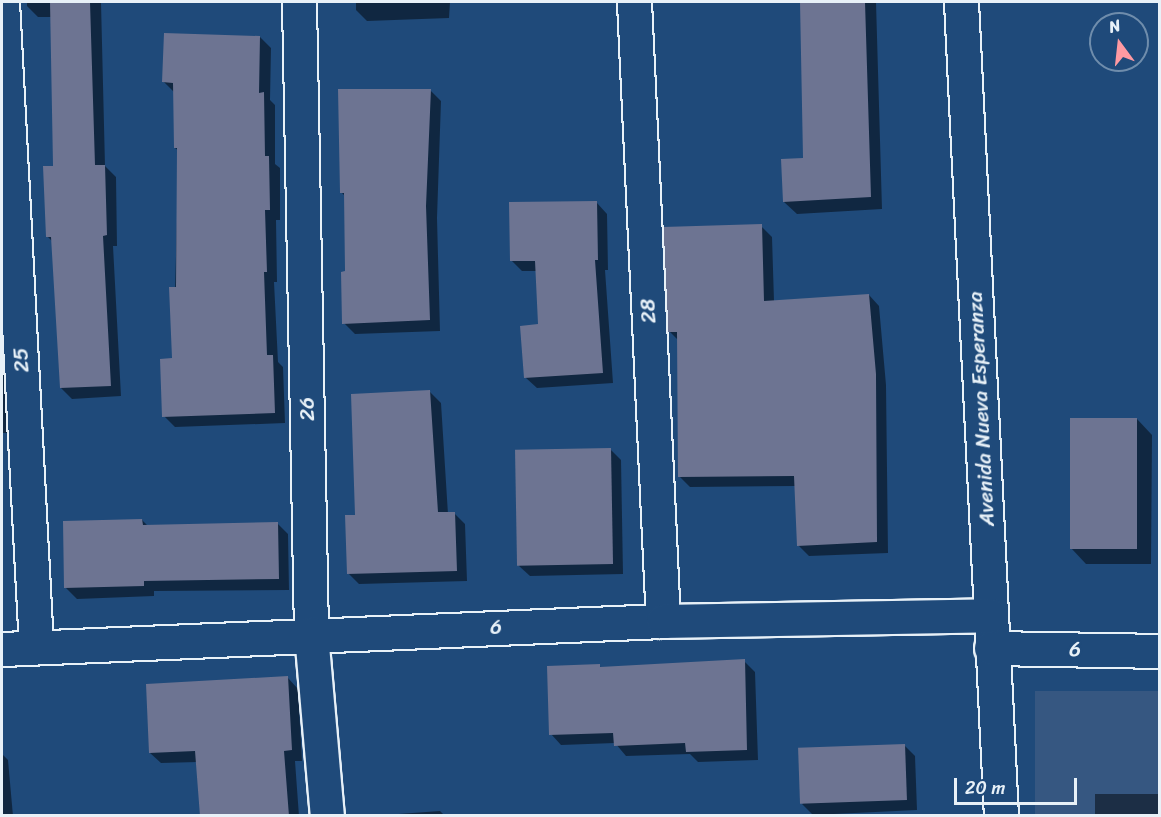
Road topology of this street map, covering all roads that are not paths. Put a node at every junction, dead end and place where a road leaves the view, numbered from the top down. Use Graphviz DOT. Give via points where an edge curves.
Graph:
graph roads {
  1 [pos="2,2"];
  2 [pos="299,2"];
  3 [pos="634,2"];
  4 [pos="961,2"];
  5 [pos="991,615"];
  6 [pos="663,621"];
  7 [pos="311,634"];
  8 [pos="36,647"];
  9 [pos="991,648"];
  10 [pos="2,649"];
  11 [pos="1160,651"];
  12 [pos="327,816"];
  13 [pos="1001,816"];
  1 -- 8 [label="street, 25"];
  2 -- 7 [label="street, 26"];
  3 -- 6 [label="street, 28"];
  4 -- 5 [label="street, Avenida Nueva Esperanza"];
  5 -- 6 [label="street, 6"];
  5 -- 9 [label="street, Avenida Nueva Esperanza"];
  6 -- 7 [label="street, 6"];
  7 -- 8 [label="street, 6"];
  7 -- 12 [label="street, 26"];
  8 -- 10 [label="street, 6"];
  9 -- 11 [label="street, 6"];
  9 -- 13 [label="street, Avenida Nueva Esperanza"];
}
